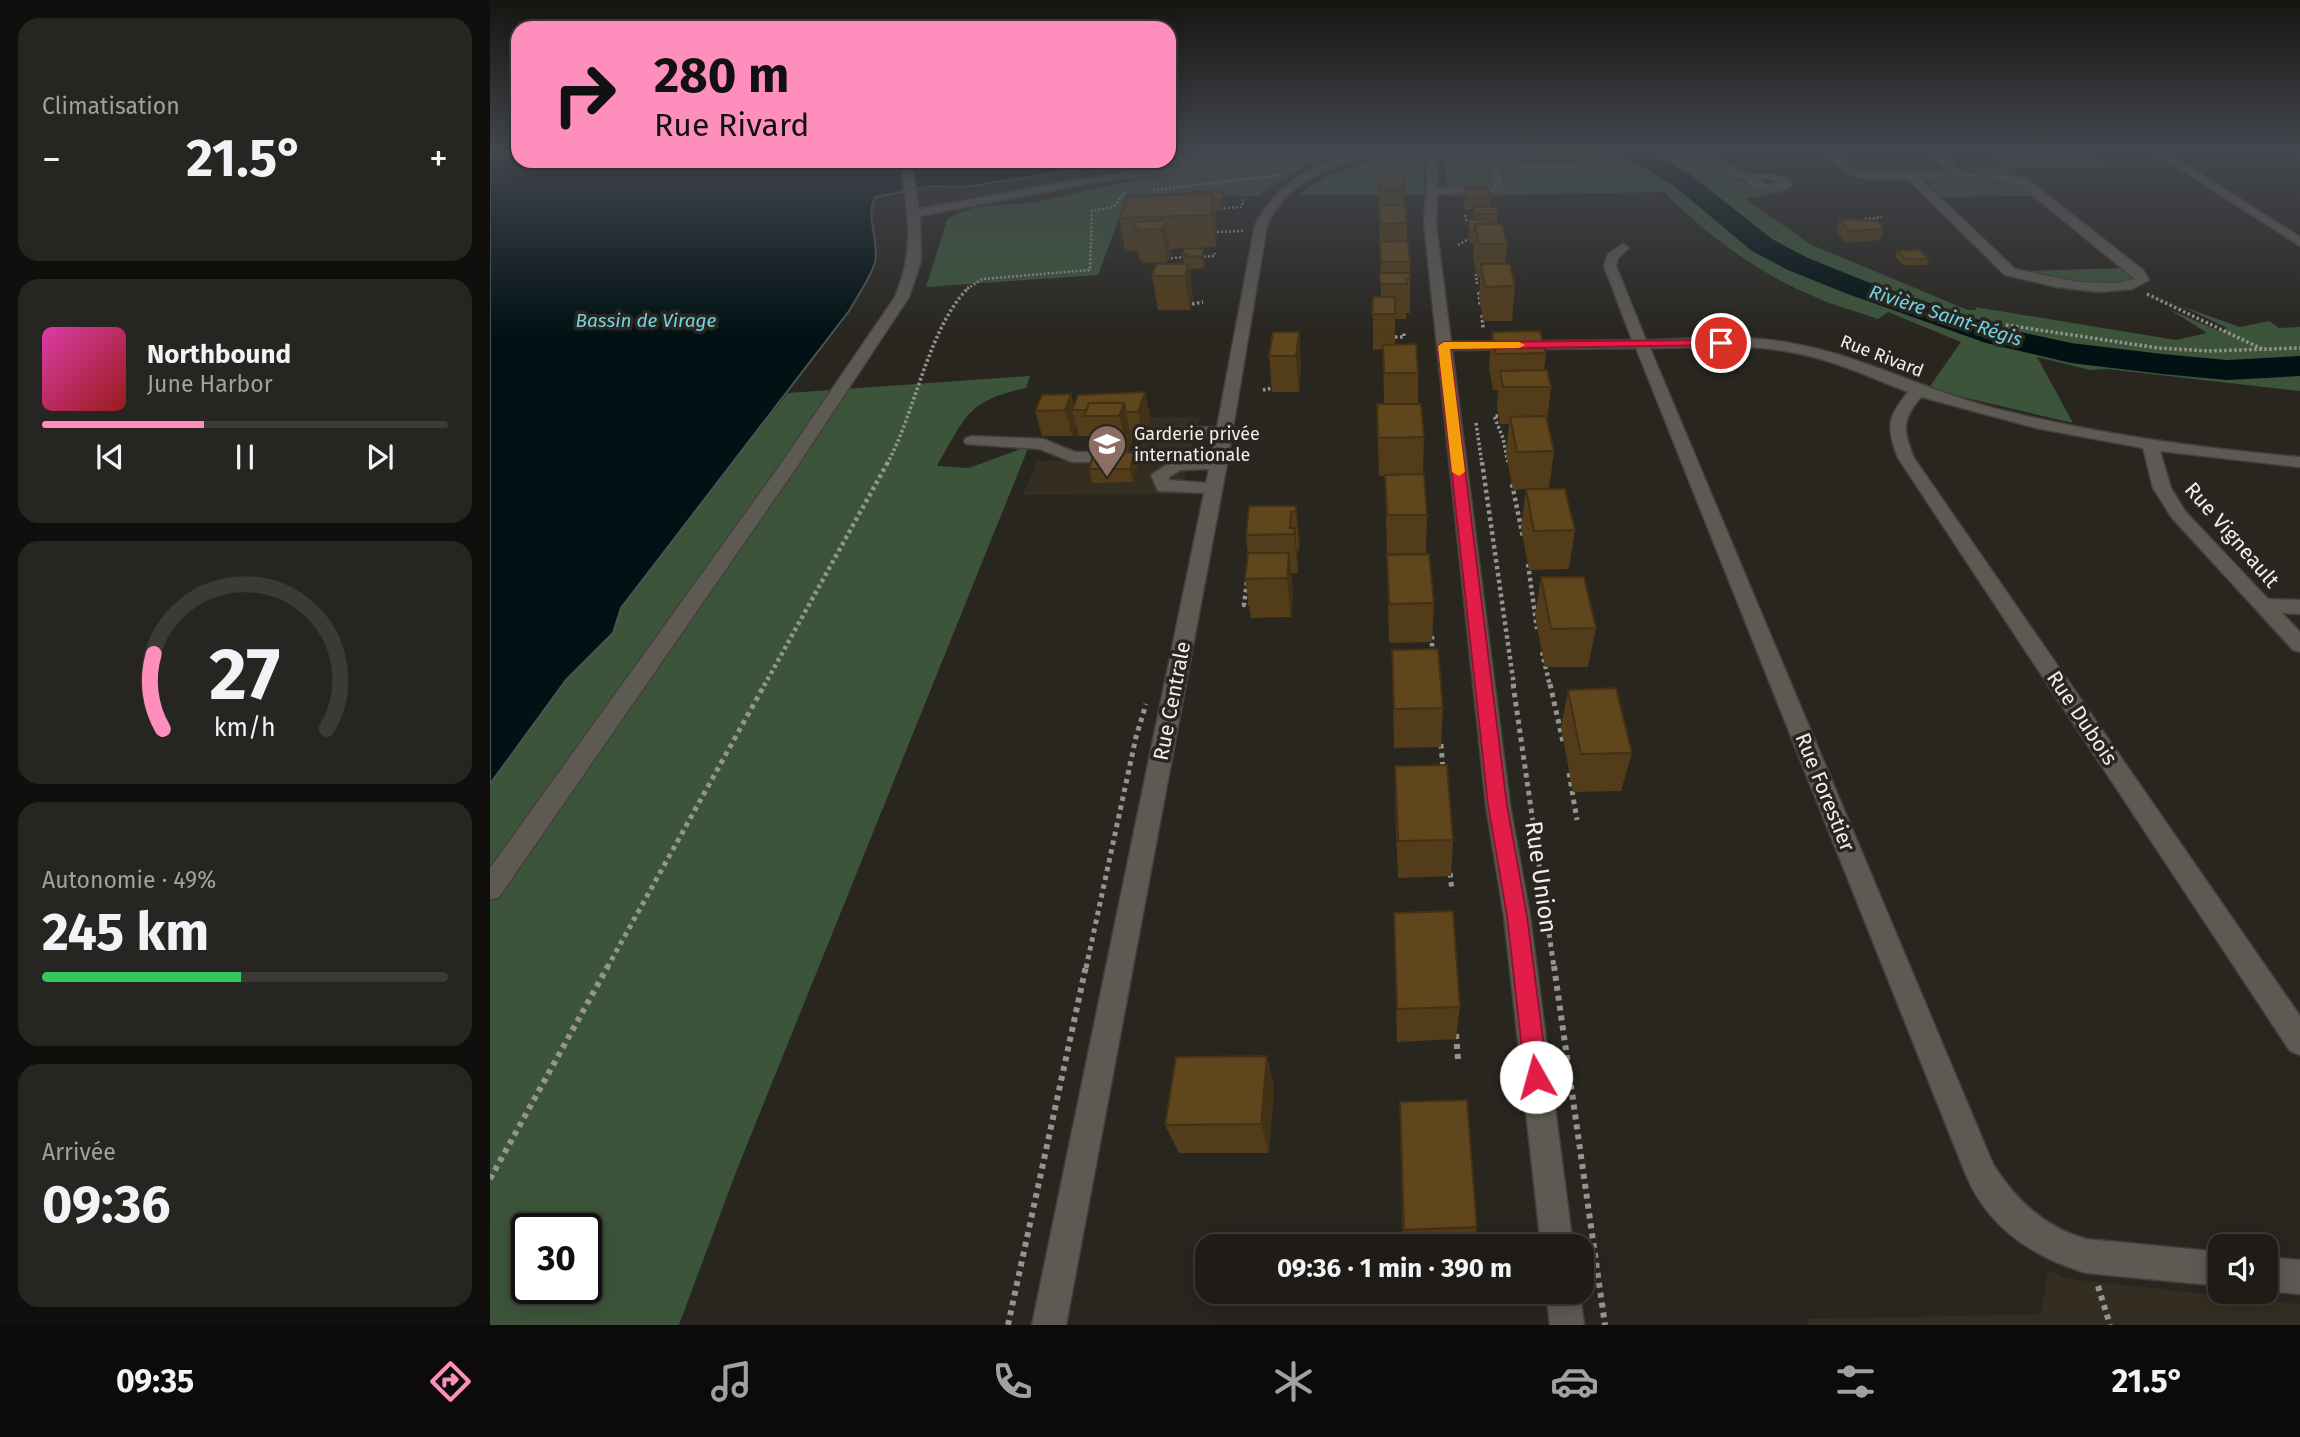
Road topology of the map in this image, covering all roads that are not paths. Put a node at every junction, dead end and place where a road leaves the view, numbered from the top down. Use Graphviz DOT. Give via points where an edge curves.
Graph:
graph roads {
  1 [pos="921,212"];
  2 [pos="1268,212"];
  3 [pos="1429,212"];
  4 [pos="1948,212"];
  5 [pos="2063,212"];
  6 [pos="2253,212"];
  7 [pos="915,213"];
  8 [pos="2300,242"];
  9 [pos="1623,248"];
  10 [pos="1641,344"];
  11 [pos="1444,346"];
  12 [pos="1917,391"];
  13 [pos="1224,432"];
  14 [pos="1156,433"];
  15 [pos="972,441"];
  16 [pos="2150,443"];
  17 [pos="1134,457"];
  18 [pos="2300,461"];
  19 [pos="1219,464"];
  20 [pos="1214,488"];
  21 [pos="2262,604"];
  22 [pos="2300,607"];
  23 [pos="2300,645"];
  24 [pos="490,889"];
  25 [pos="2300,1041"];
  26 [pos="1556,1234"];
  27 [pos="2208,1268"];
  28 [pos="2278,1274"];
  29 [pos="2300,1277"];
  30 [pos="1564,1304"];
  31 [pos="1049,1325"];
  32 [pos="1567,1325"];
  1 -- 7 [label="street"];
  2 -- 13 [label="street, Rue Centrale" via="1259,237"];
  3 -- 11 [label="street, Rue Union"];
  4 -- 5 [label="street" via="2010,272 2092,287 2141,283 2138,273"];
  6 -- 8 [label="street"];
  7 -- 24 [label="street" via="916,253 902,298"];
  9 -- 10 [label="street, Rue Forestier" via="1612,257 1610,266"];
  10 -- 11 [label="street, Rue Rivard"];
  10 -- 12 [label="street, Rue Rivard" via="1789,347 1853,363"];
  10 -- 27 [label="street, Rue Forestier" via="1982,1175 2006,1210 2046,1243 2086,1256"];
  11 -- 26 [label="street, Rue Union" via="1497,805 1517,916"];
  12 -- 16 [label="street, Rue Rivard" via="2063,428"];
  12 -- 25 [label="street, Rue Dubois" via="1899,413 1897,435 1906,458"];
  13 -- 14 [label="street"];
  13 -- 19 [label="street, Rue Centrale"];
  15 -- 17 [label="street" via="1053,441 1072,457"];
  16 -- 18 [label="street, Rue Rivard"];
  16 -- 21 [label="street, Rue Vigneault" via="2162,488 2178,514"];
  19 -- 20 [label="street, Rue Centrale"];
  19 -- 20 [label="street" via="1184,464 1160,475 1164,487"];
  20 -- 31 [label="street, Rue Centrale"];
  21 -- 22 [label="street"];
  21 -- 23 [label="street, Rue Vigneault"];
  28 -- 29 [label="street"];
  30 -- 32 [label="street"];
}
